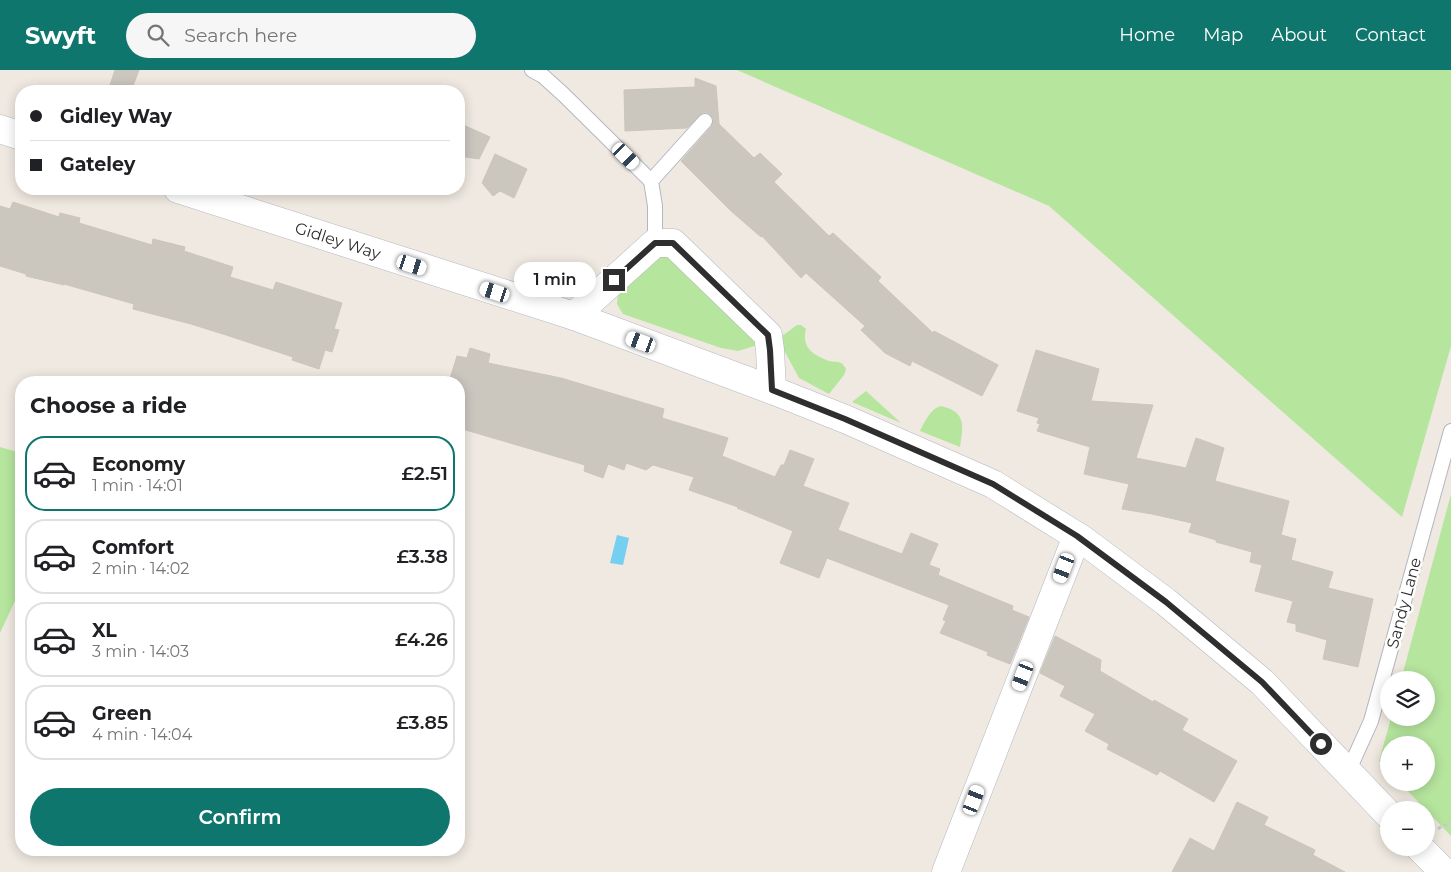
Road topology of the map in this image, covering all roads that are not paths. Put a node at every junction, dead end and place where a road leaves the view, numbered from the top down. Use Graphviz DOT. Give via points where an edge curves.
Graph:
graph roads {
  1 [pos="532,70"];
  2 [pos="705,121"];
  3 [pos="0,129"];
  4 [pos="15,134"];
  5 [pos="650,181"];
  6 [pos="197,195"];
  7 [pos="655,243"];
  8 [pos="574,316"];
  9 [pos="772,390"];
  10 [pos="1451,431"];
  11 [pos="1077,536"];
  12 [pos="1348,772"];
  13 [pos="1380,806"];
  14 [pos="1428,856"];
  15 [pos="946,872"];
  16 [pos="1444,872"];
  1 -- 5 [label="lane" via="564,94"];
  2 -- 5 [label="lane"];
  3 -- 4 [label="street"];
  5 -- 7 [label="lane" via="655,206"];
  6 -- 8 [label="street, Gidley Way"];
  7 -- 8 [label="street"];
  7 -- 9 [label="street" via="673,243 768,335"];
  8 -- 9 [label="street, Gidley Way"];
  9 -- 11 [label="street, Gidley Way" via="993,484"];
  10 -- 12 [label="lane, Sandy Lane" via="1372,721"];
  11 -- 12 [label="street, Gidley Way" via="1166,602 1262,682"];
  11 -- 15 [label="street"];
  12 -- 13 [label="street, Gidley Way"];
  14 -- 16 [label="street"];
}
